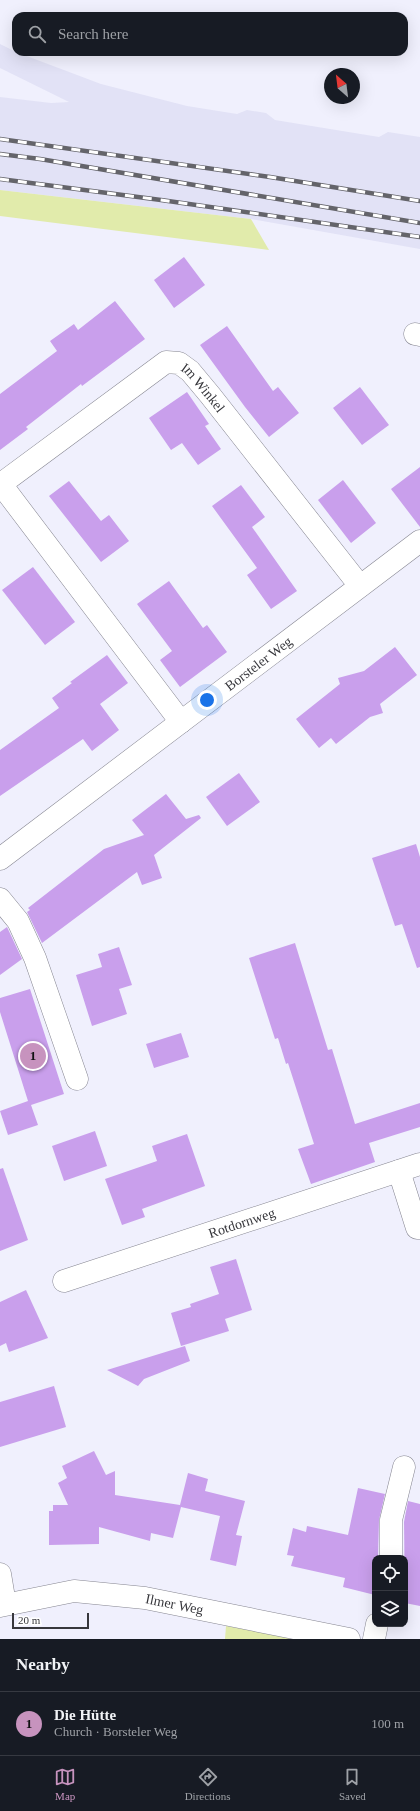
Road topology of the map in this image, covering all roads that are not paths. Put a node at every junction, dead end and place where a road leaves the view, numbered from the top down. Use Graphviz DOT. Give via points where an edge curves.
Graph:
graph roads {
  1 [pos="0,484"];
  2 [pos="420,541"];
  3 [pos="360,586"];
  4 [pos="180,722"];
  5 [pos="0,858"];
  6 [pos="0,899"];
  7 [pos="77,1079"];
  8 [pos="420,1164"];
  9 [pos="399,1171"];
  10 [pos="420,1228"];
  11 [pos="64,1281"];
  12 [pos="404,1467"];
  13 [pos="391,1555"];
  14 [pos="0,1574"];
  15 [pos="2,1605"];
  16 [pos="376,1627"];
  17 [pos="341,1638"];
  18 [pos="374,1639"];
  1 -- 3 [label="street, Im Winkel" via="166,362 179,363 190,371 210,395"];
  1 -- 4 [label="street, Im Winkel"];
  2 -- 3 [label="street, Borsteler Weg"];
  3 -- 4 [label="street, Borsteler Weg"];
  4 -- 5 [label="street, Borsteler Weg"];
  6 -- 7 [label="street" via="18,921 35,958"];
  8 -- 9 [label="street, Rotdornweg"];
  9 -- 10 [label="street" via="417,1228"];
  9 -- 11 [label="street, Rotdornweg"];
  12 -- 13 [label="street" via="391,1520"];
  14 -- 15 [label="street"];
  15 -- 17 [label="street, Ilmer Weg" via="74,1591 146,1598"];
  16 -- 18 [label="street"];
}
